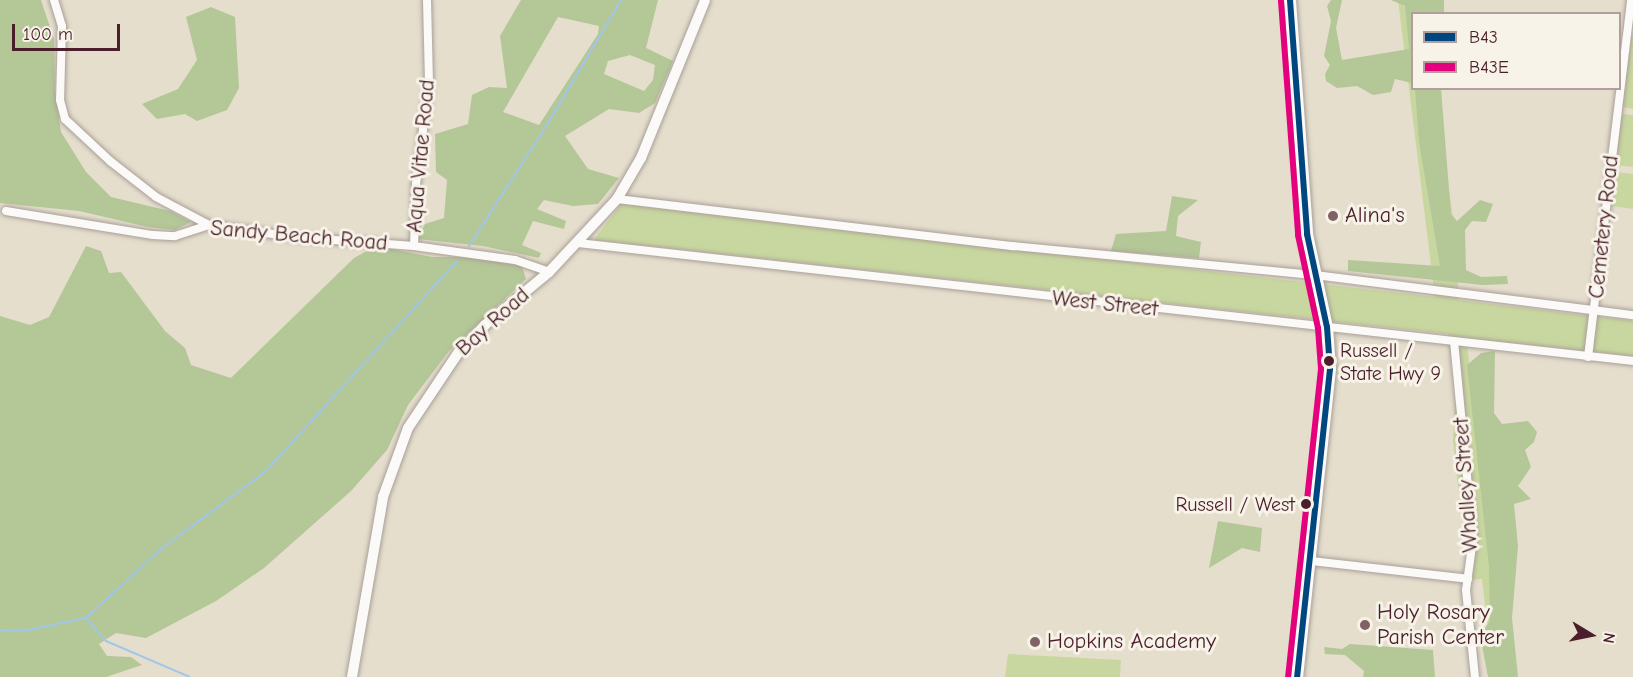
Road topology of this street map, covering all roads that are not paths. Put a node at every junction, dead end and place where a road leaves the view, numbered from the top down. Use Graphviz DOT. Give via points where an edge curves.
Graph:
graph roads {
  1 [pos="54,0"];
  2 [pos="427,0"];
  3 [pos="705,0"];
  4 [pos="1290,0"];
  5 [pos="1631,0"];
  6 [pos="1621,86"];
  7 [pos="1621,90"];
  8 [pos="617,199"];
  9 [pos="6,211"];
  10 [pos="209,225"];
  11 [pos="578,243"];
  12 [pos="414,246"];
  13 [pos="549,272"];
  14 [pos="1315,275"];
  15 [pos="1595,310"];
  16 [pos="1633,315"];
  17 [pos="1326,327"];
  18 [pos="1454,341"];
  19 [pos="1588,357"];
  20 [pos="1633,362"];
  21 [pos="1311,561"];
  22 [pos="1468,579"];
  23 [pos="352,677"];
  24 [pos="1297,677"];
  25 [pos="1475,677"];
  1 -- 10 [label="street" via="62,26 60,100 65,118 156,197"];
  2 -- 12 [label="street, Aqua Vitae Road" via="429,83 416,184"];
  3 -- 8 [label="main road, Bay Road" via="645,149"];
  4 -- 14 [label="highway" via="1306,223"];
  5 -- 6 [label="street, Cemetery Road"];
  7 -- 15 [label="street, Cemetery Road"];
  8 -- 11 [label="main road, Bay Road"];
  8 -- 14 [label="street" via="1022,247"];
  9 -- 10 [label="street, Sandy Beach Road" via="153,235 175,236"];
  10 -- 12 [label="street, Sandy Beach Road" via="294,237"];
  11 -- 13 [label="main road, Bay Road"];
  11 -- 17 [label="street, West Street"];
  12 -- 13 [label="street, Aqua Vitae Road" via="514,260"];
  13 -- 23 [label="main road, Bay Road" via="464,346 435,381 408,429 383,497"];
  14 -- 15 [label="street"];
  14 -- 17 [label="highway"];
  15 -- 16 [label="street"];
  15 -- 19 [label="street, Cemetery Road"];
  17 -- 18 [label="street, West Street"];
  17 -- 21 [label="highway" via="1328,399"];
  18 -- 19 [label="street, West Street"];
  18 -- 22 [label="street, Whalley Street" via="1473,539"];
  19 -- 20 [label="street, West Street"];
  21 -- 22 [label="street, Whalley Street"];
  21 -- 24 [label="highway"];
  22 -- 25 [label="street" via="1467,612"];
}
